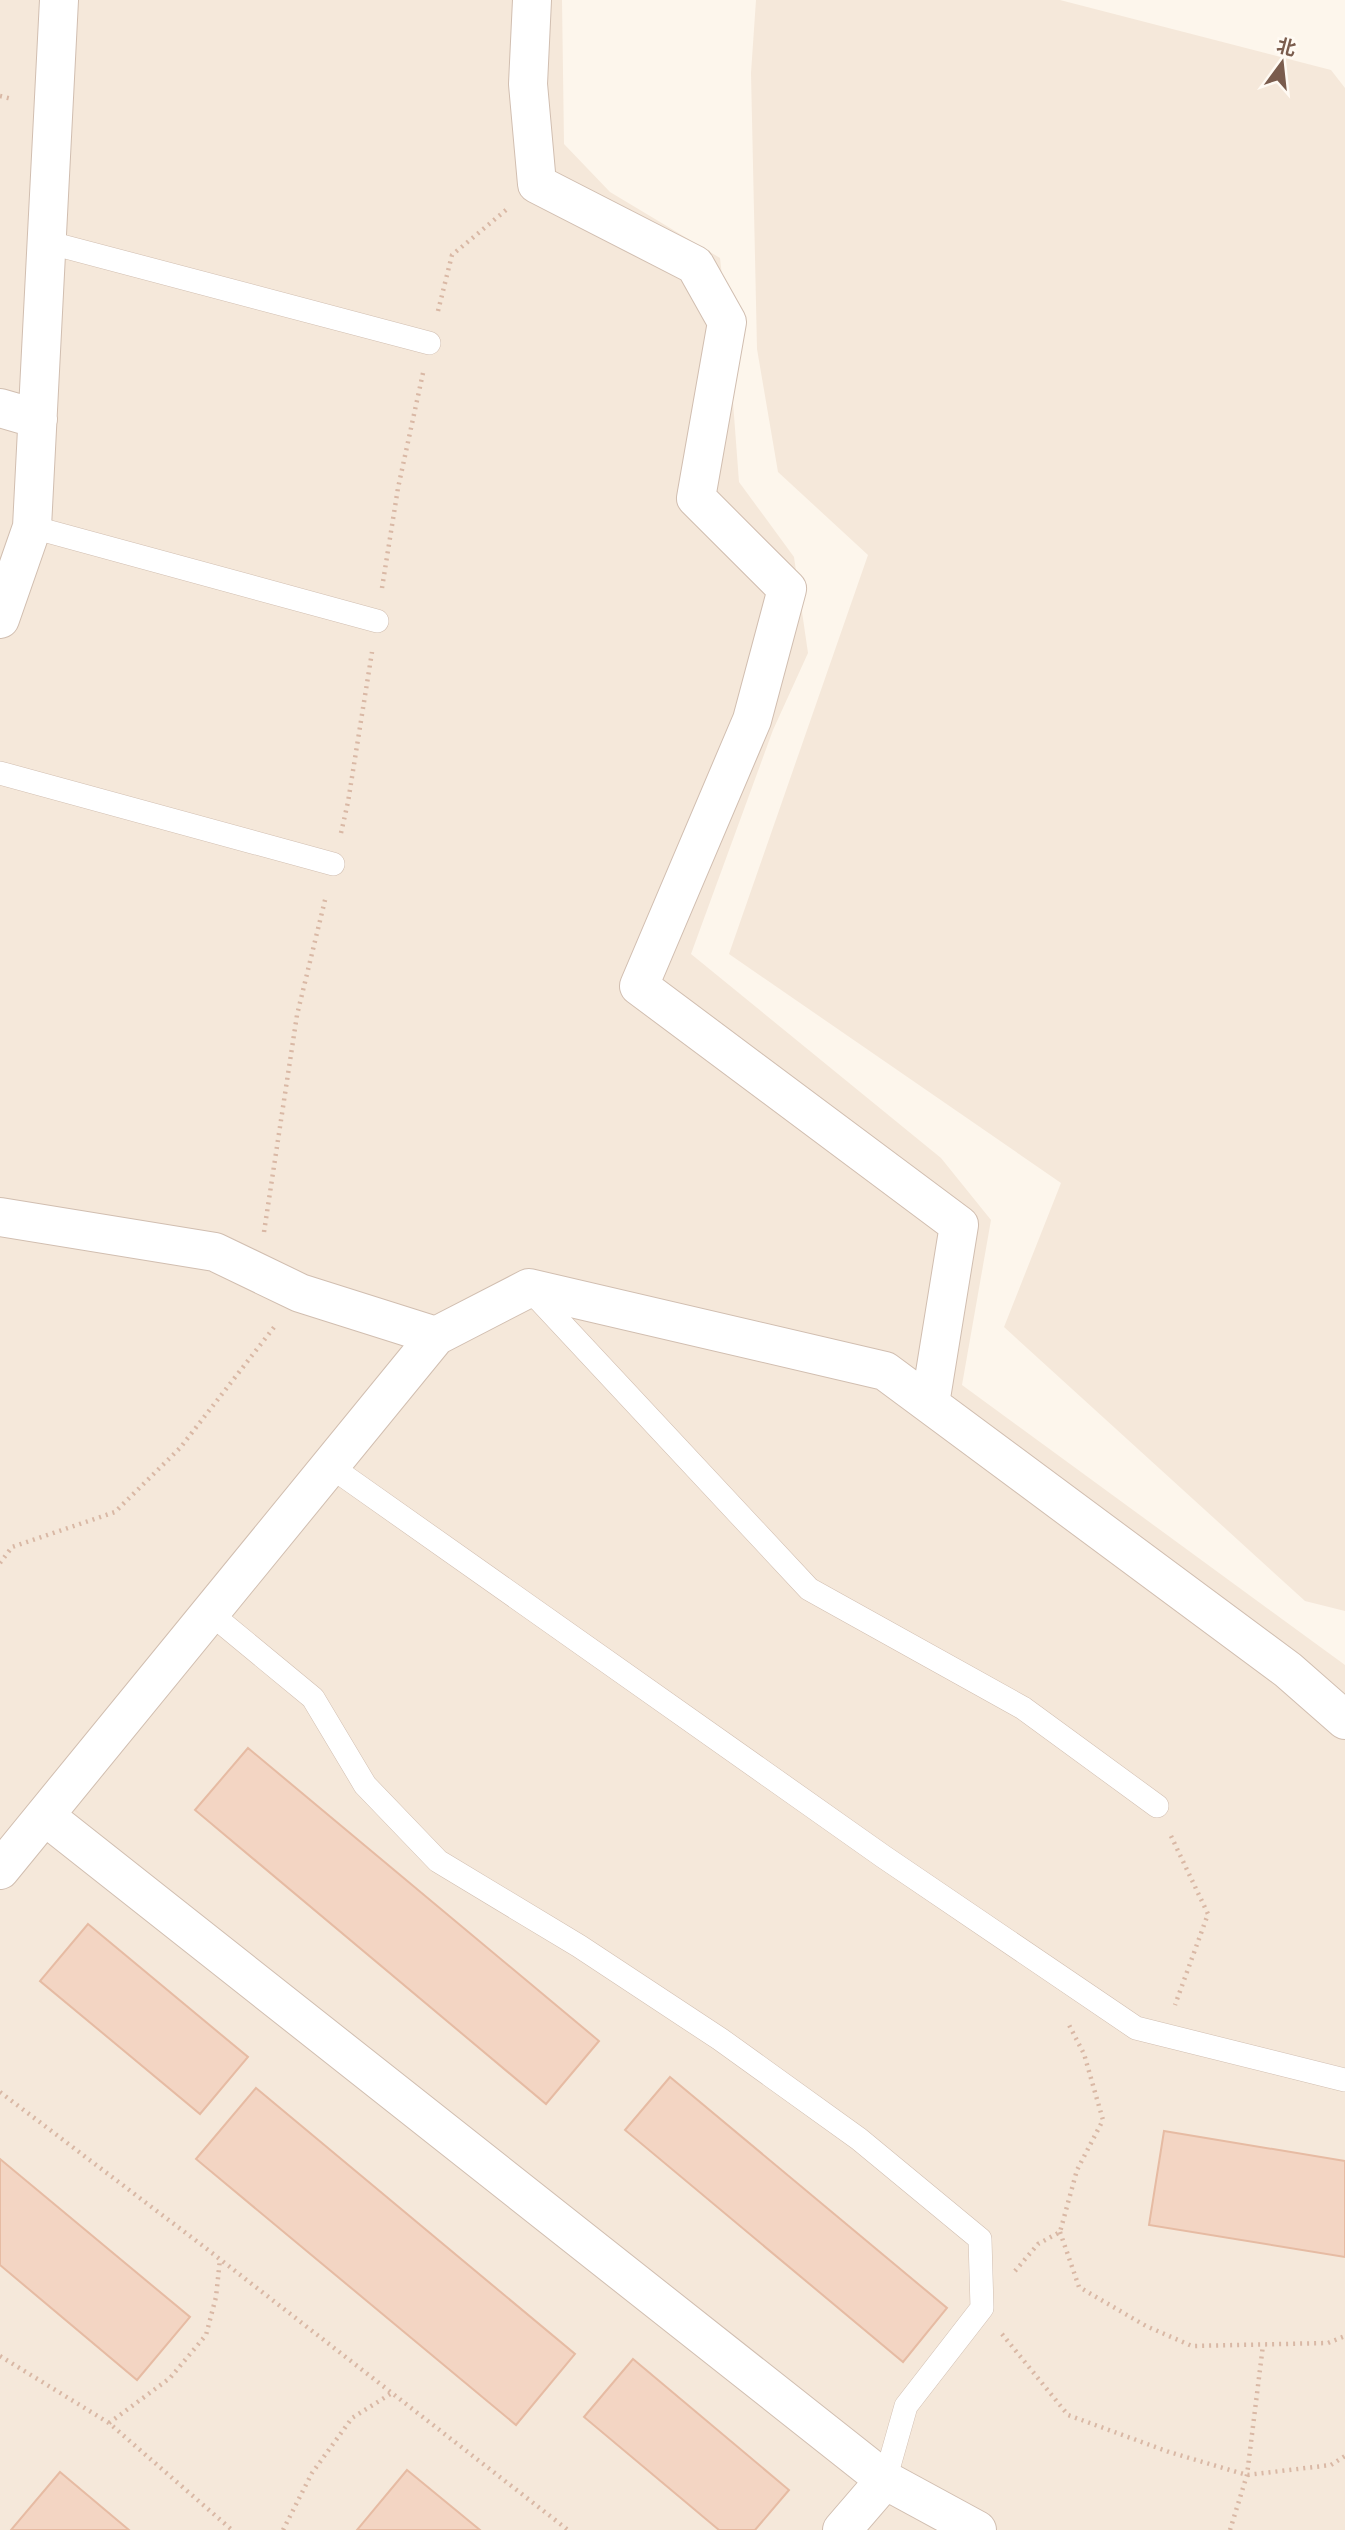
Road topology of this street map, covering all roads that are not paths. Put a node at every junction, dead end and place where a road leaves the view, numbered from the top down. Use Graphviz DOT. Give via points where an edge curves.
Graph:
graph roads {
  1 [pos="59,0"];
  2 [pos="532,0"];
  3 [pos="47,242"];
  4 [pos="429,342"];
  5 [pos="0,408"];
  6 [pos="38,419"];
  7 [pos="32,527"];
  8 [pos="0,619"];
  9 [pos="377,621"];
  10 [pos="0,773"];
  11 [pos="333,864"];
  12 [pos="0,1217"];
  13 [pos="529,1288"];
  14 [pos="436,1336"];
  15 [pos="930,1404"];
  16 [pos="330,1466"];
  17 [pos="210,1613"];
  18 [pos="1345,1720"];
  19 [pos="1157,1806"];
  20 [pos="45,1816"];
  21 [pos="0,1870"];
  22 [pos="1345,2080"];
  23 [pos="885,2480"];
  24 [pos="842,2530"];
  25 [pos="977,2530"];
  1 -- 3 [label="street"];
  2 -- 15 [label="street" via="528,84 537,184 695,265 727,322 696,498 787,589 752,720 639,986 959,1225"];
  3 -- 4 [label="lane"];
  3 -- 6 [label="street"];
  5 -- 6 [label="street"];
  6 -- 7 [label="street"];
  7 -- 8 [label="street"];
  7 -- 9 [label="lane"];
  10 -- 11 [label="lane"];
  12 -- 14 [label="street" via="215,1252 300,1293"];
  13 -- 14 [label="street"];
  13 -- 15 [label="street" via="885,1371"];
  13 -- 19 [label="lane" via="809,1589 1023,1708"];
  14 -- 16 [label="street"];
  15 -- 18 [label="street" via="1288,1670"];
  16 -- 17 [label="street"];
  16 -- 22 [label="lane" via="884,1857 1136,2028"];
  17 -- 20 [label="street"];
  17 -- 23 [label="lane" via="313,1698 366,1785 438,1861 720,2039 859,2139 980,2239 982,2308 906,2406"];
  20 -- 21 [label="street"];
  20 -- 23 [label="street"];
  23 -- 24 [label="street"];
  23 -- 25 [label="street"];
}
